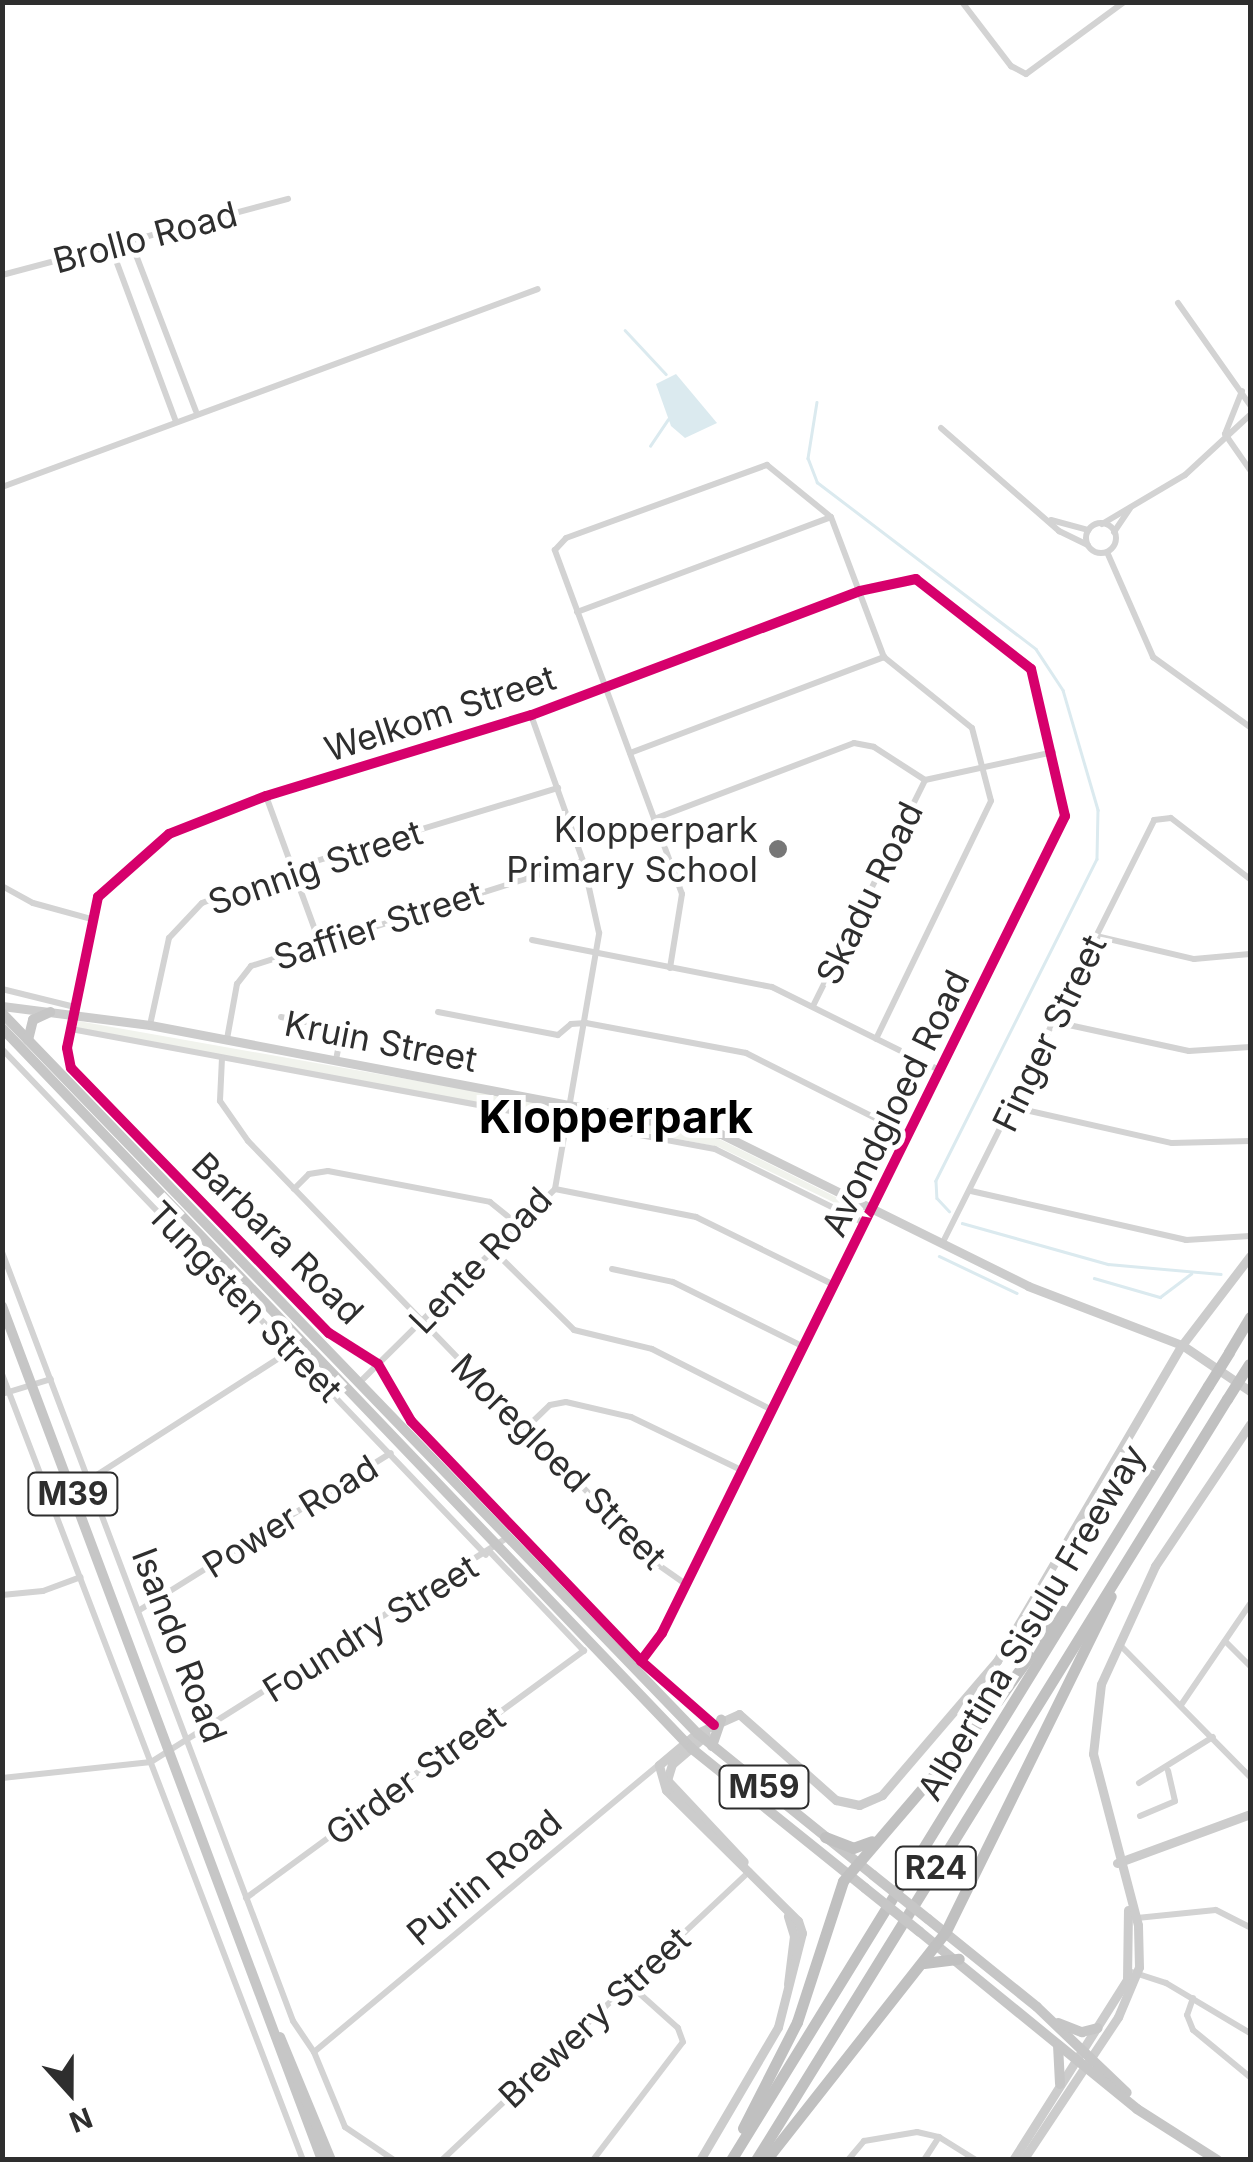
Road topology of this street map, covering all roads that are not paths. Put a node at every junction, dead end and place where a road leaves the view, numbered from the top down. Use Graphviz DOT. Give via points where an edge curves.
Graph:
graph roads {
  1 [pos="962,2"];
  2 [pos="1124,2"];
  3 [pos="288,200"];
  4 [pos="132,242"];
  5 [pos="111,247"];
  6 [pos="2,275"];
  7 [pos="538,290"];
  8 [pos="1178,302"];
  9 [pos="1242,390"];
  10 [pos="1250,405"];
  11 [pos="196,411"];
  12 [pos="1250,415"];
  13 [pos="176,419"];
  14 [pos="940,428"];
  15 [pos="1225,434"];
  16 [pos="1250,470"];
  17 [pos="2,486"];
  18 [pos="1131,507"];
  19 [pos="832,517"];
  20 [pos="1046,518"];
  21 [pos="1102,524"];
  22 [pos="1089,530"];
  23 [pos="1114,532"];
  24 [pos="1088,545"];
  25 [pos="1108,552"];
  26 [pos="930,588"];
  27 [pos="860,591"];
  28 [pos="578,612"];
  29 [pos="884,657"];
  30 [pos="606,688"];
  31 [pos="531,715"];
  32 [pos="1250,727"];
  33 [pos="630,752"];
  34 [pos="1053,752"];
  35 [pos="984,766"];
  36 [pos="924,780"];
  37 [pos="558,788"];
  38 [pos="266,796"];
  39 [pos="654,819"];
  40 [pos="583,861"];
  41 [pos="293,868"];
  42 [pos="1250,878"];
  43 [pos="2,886"];
  44 [pos="91,919"];
  45 [pos="1096,936"];
  46 [pos="532,940"];
  47 [pos="319,941"];
  48 [pos="600,954"];
  49 [pos="1250,954"];
  50 [pos="670,968"];
  51 [pos="2,989"];
  52 [pos="813,1006"];
  53 [pos="2,1010"];
  54 [pos="50,1012"];
  55 [pos="74,1012"];
  56 [pos="438,1012"];
  57 [pos="280,1017"];
  58 [pos="1055,1022"];
  59 [pos="586,1023"];
  60 [pos="150,1025"];
  61 [pos="2,1028"];
  62 [pos="72,1030"];
  63 [pos="876,1039"];
  64 [pos="28,1040"];
  65 [pos="227,1040"];
  66 [pos="1250,1047"];
  67 [pos="2,1048"];
  68 [pos="222,1058"];
  69 [pos="336,1061"];
  70 [pos="941,1071"];
  71 [pos="571,1104"];
  72 [pos="1012,1107"];
  73 [pos="568,1122"];
  74 [pos="908,1136"];
  75 [pos="1250,1140"];
  76 [pos="294,1189"];
  77 [pos="555,1189"];
  78 [pos="971,1191"];
  79 [pos="872,1210"];
  80 [pos="864,1222"];
  81 [pos="521,1227"];
  82 [pos="1250,1236"];
  83 [pos="942,1244"];
  84 [pos="2,1252"];
  85 [pos="495,1252"];
  86 [pos="1250,1256"];
  87 [pos="612,1269"];
  88 [pos="834,1285"];
  89 [pos="2,1306"];
  90 [pos="1250,1317"];
  91 [pos="422,1322"];
  92 [pos="1182,1345"];
  93 [pos="804,1347"];
  94 [pos="293,1349"];
  95 [pos="1250,1362"];
  96 [pos="378,1364"];
  97 [pos="2,1374"];
  98 [pos="50,1380"];
  99 [pos="360,1383"];
  100 [pos="33,1386"];
  101 [pos="1250,1391"];
  102 [pos="6,1394"];
  103 [pos="772,1410"];
  104 [pos="377,1418"];
  105 [pos="1250,1424"];
  106 [pos="526,1428"];
  107 [pos="391,1453"];
  108 [pos="742,1471"];
  109 [pos="89,1480"];
  110 [pos="496,1547"];
  111 [pos="81,1577"];
  112 [pos="1118,1578"];
  113 [pos="686,1584"];
  114 [pos="1083,1588"];
  115 [pos="2,1595"];
  116 [pos="1250,1604"];
  117 [pos="138,1611"];
  118 [pos="1225,1641"];
  119 [pos="1118,1643"];
  120 [pos="584,1651"];
  121 [pos="641,1661"];
  122 [pos="1250,1666"];
  123 [pos="1181,1705"];
  124 [pos="716,1724"];
  125 [pos="1213,1737"];
  126 [pos="704,1739"];
  127 [pos="188,1742"];
  128 [pos="689,1745"];
  129 [pos="171,1752"];
  130 [pos="152,1762"];
  131 [pos="659,1764"];
  132 [pos="1168,1770"];
  133 [pos="1250,1777"];
  134 [pos="2,1778"];
  135 [pos="1138,1783"];
  136 [pos="1250,1814"];
  137 [pos="1140,1816"];
  138 [pos="885,1830"];
  139 [pos="826,1837"];
  140 [pos="1118,1859"];
  141 [pos="857,1862"];
  142 [pos="748,1872"];
  143 [pos="847,1874"];
  144 [pos="246,1898"];
  145 [pos="1133,1918"];
  146 [pos="1250,1927"];
  147 [pos="946,1931"];
  148 [pos="937,1944"];
  149 [pos="959,1959"];
  150 [pos="922,1964"];
  151 [pos="1133,1973"];
  152 [pos="629,1984"];
  153 [pos="1192,1998"];
  154 [pos="1052,2020"];
  155 [pos="1098,2028"];
  156 [pos="277,2032"];
  157 [pos="1250,2033"];
  158 [pos="1058,2045"];
  159 [pos="314,2052"];
  160 [pos="1083,2058"];
  161 [pos="1250,2077"];
  162 [pos="1060,2084"];
  163 [pos="939,2136"];
  164 [pos="303,2160"];
  165 [pos="322,2160"];
  166 [pos="331,2160"];
  167 [pos="394,2160"];
  168 [pos="442,2160"];
  169 [pos="593,2160"];
  170 [pos="700,2160"];
  171 [pos="730,2160"];
  172 [pos="756,2160"];
  173 [pos="766,2160"];
  174 [pos="848,2160"];
  175 [pos="924,2160"];
  176 [pos="976,2160"];
  177 [pos="1013,2160"];
  178 [pos="1023,2160"];
  179 [pos="1217,2160"];
  1 -- 2 [label="street" via="1011,66 1026,74"];
  3 -- 4 [label="street, Brollo Road"];
  4 -- 5 [label="street, Brollo Road"];
  4 -- 11 [label="street"];
  5 -- 6 [label="street, Brollo Road"];
  5 -- 13 [label="street"];
  7 -- 11 [label="street"];
  8 -- 9 [label="street"];
  9 -- 10 [label="street"];
  9 -- 15 [label="street"];
  11 -- 13 [label="street"];
  12 -- 15 [label="street"];
  13 -- 17 [label="street"];
  14 -- 20 [label="street"];
  15 -- 16 [label="street"];
  15 -- 18 [label="street" via="1186,475"];
  18 -- 21 [label="street"];
  18 -- 23 [label="street"];
  19 -- 27 [label="street"];
  19 -- 28 [label="street"];
  19 -- 28 [label="street" via="767,465 566,538 555,554"];
  20 -- 22 [label="street"];
  20 -- 24 [label="street"];
  21 -- 22 [label="street"];
  21 -- 23 [label="street"];
  22 -- 24 [label="street"];
  23 -- 25 [label="street"];
  24 -- 25 [label="street"];
  25 -- 32 [label="street" via="1143,638 1170,668"];
  26 -- 27 [label="street, Welkom Street" via="904,578"];
  26 -- 34 [label="street, Avondgloed Road" via="1031,668"];
  27 -- 29 [label="street"];
  27 -- 30 [label="street, Welkom Street"];
  28 -- 30 [label="street"];
  29 -- 33 [label="street"];
  29 -- 35 [label="street" via="970,726"];
  30 -- 31 [label="street, Welkom Street"];
  30 -- 33 [label="street"];
  31 -- 37 [label="street, Lente Road"];
  31 -- 38 [label="street, Welkom Street"];
  33 -- 39 [label="street"];
  34 -- 35 [label="street"];
  34 -- 70 [label="street, Avondgloed Road" via="1065,804 1062,826"];
  35 -- 36 [label="street"];
  35 -- 63 [label="street" via="990,808"];
  36 -- 39 [label="street" via="874,747 854,743"];
  36 -- 52 [label="street, Skadu Road"];
  37 -- 40 [label="street, Lente Road"];
  37 -- 41 [label="street, Sonnig Street"];
  38 -- 41 [label="street"];
  38 -- 44 [label="street, Welkom Street" via="158,840 103,890"];
  39 -- 50 [label="street" via="682,896"];
  40 -- 47 [label="street, Saffier Street"];
  40 -- 48 [label="street, Lente Road"];
  41 -- 47 [label="street"];
  41 -- 60 [label="street, Sonnig Street" via="202,902 182,918 166,947"];
  42 -- 45 [label="street, Finger Street" via="1172,818 1154,820"];
  43 -- 44 [label="street" via="33,903"];
  44 -- 55 [label="street, Welkom Street"];
  45 -- 49 [label="street" via="1194,959"];
  45 -- 58 [label="street, Finger Street"];
  46 -- 48 [label="street"];
  47 -- 65 [label="street, Saffier Street" via="243,972"];
  48 -- 50 [label="street"];
  48 -- 59 [label="street, Lente Road"];
  50 -- 52 [label="street" via="772,986"];
  51 -- 55 [label="street"];
  52 -- 63 [label="street"];
  53 -- 54 [label="main road, Kruin Street"];
  53 -- 64 [label="main road, M59"];
  54 -- 55 [label="main road, Kruin Street"];
  54 -- 64 [label="main road" via="33,1020"];
  55 -- 60 [label="main road, Kruin Street"];
  55 -- 62 [label="street, Barbara Road"];
  56 -- 59 [label="street" via="558,1034"];
  57 -- 69 [label="street" via="342,1029"];
  58 -- 66 [label="street" via="1189,1051"];
  58 -- 72 [label="street, Finger Street"];
  59 -- 71 [label="street, Lente Road"];
  59 -- 74 [label="street" via="746,1053"];
  60 -- 65 [label="main road, Kruin Street"];
  61 -- 104 [label="main road, M59"];
  62 -- 68 [label="street, Kruin Street"];
  62 -- 96 [label="street, Barbara Road" via="71,1068 329,1333"];
  63 -- 70 [label="street"];
  64 -- 99 [label="main road, M59"];
  65 -- 69 [label="main road, Kruin Street"];
  67 -- 94 [label="street, Tungsten Street"];
  68 -- 73 [label="street, Kruin Street"];
  68 -- 76 [label="street, Moregloed Street" via="218,1091 224,1108"];
  69 -- 71 [label="main road, Kruin Street"];
  70 -- 74 [label="street, Avondgloed Road"];
  71 -- 73 [label="street, Lente Road"];
  71 -- 79 [label="main road, Kruin Street" via="722,1134"];
  72 -- 75 [label="street" via="1178,1144"];
  72 -- 78 [label="street, Finger Street"];
  73 -- 77 [label="street, Lente Road"];
  73 -- 80 [label="street, Kruin Street" via="715,1150"];
  74 -- 79 [label="street, Avondgloed Road"];
  76 -- 81 [label="street" via="309,1174 328,1171 490,1202"];
  76 -- 91 [label="street, Moregloed Street"];
  77 -- 81 [label="street, Lente Road"];
  77 -- 88 [label="street" via="696,1217"];
  78 -- 82 [label="street" via="1186,1240"];
  78 -- 83 [label="street, Finger Street"];
  79 -- 80 [label="street, Avondgloed Road"];
  79 -- 83 [label="main road, Kruin Street"];
  80 -- 88 [label="street, Avondgloed Road"];
  81 -- 85 [label="street, Lente Road"];
  83 -- 92 [label="main road, Kruin Street" via="1028,1286"];
  84 -- 98 [label="street, Isando Road"];
  85 -- 91 [label="street, Lente Road"];
  85 -- 103 [label="street" via="574,1330 652,1349"];
  86 -- 92 [label="main road"];
  87 -- 93 [label="street" via="673,1282"];
  88 -- 93 [label="street, Avondgloed Road"];
  89 -- 100 [label="main road, Isando Road / M39"];
  90 -- 114 [label="highway, Albertina Sisulu Freeway / R24, bridge"];
  91 -- 96 [label="street, Lente Road"];
  91 -- 106 [label="street, Moregloed Street"];
  92 -- 101 [label="main road, Kruin Street"];
  92 -- 124 [label="main road" via="997,1661 882,1795 859,1805 836,1800 755,1722 736,1714"];
  93 -- 103 [label="street, Avondgloed Road"];
  94 -- 107 [label="street, Tungsten Street"];
  94 -- 109 [label="street"];
  95 -- 112 [label="highway, Albertina Sisulu Freeway / R24, bridge"];
  96 -- 99 [label="street, Lente Road"];
  96 -- 121 [label="street, Barbara Road" via="408,1417"];
  97 -- 102 [label="street, Isando Road"];
  98 -- 100 [label="street"];
  98 -- 109 [label="street, Isando Road"];
  99 -- 104 [label="main road"];
  99 -- 110 [label="main road, M59"];
  100 -- 102 [label="street"];
  100 -- 129 [label="main road, Isando Road / M39"];
  102 -- 111 [label="street, Isando Road"];
  103 -- 108 [label="street, Avondgloed Road"];
  104 -- 110 [label="main road, M59"];
  105 -- 119 [label="main road" via="1156,1566"];
  106 -- 108 [label="street" via="550,1405 566,1402 631,1417"];
  106 -- 113 [label="street, Moregloed Street" via="662,1569"];
  107 -- 110 [label="street, Tungsten Street"];
  107 -- 117 [label="street, Power Road"];
  108 -- 113 [label="street, Avondgloed Road"];
  109 -- 117 [label="street, Isando Road"];
  110 -- 120 [label="street, Tungsten Street"];
  110 -- 126 [label="main road, M59"];
  110 -- 127 [label="street, Foundry Street"];
  110 -- 128 [label="main road, M59"];
  111 -- 115 [label="street" via="43,1591"];
  111 -- 130 [label="street, Isando Road"];
  112 -- 147 [label="highway"];
  112 -- 172 [label="highway, Albertina Sisulu Freeway / R24"];
  113 -- 121 [label="street, Avondgloed Road"];
  114 -- 138 [label="highway"];
  114 -- 171 [label="highway, Albertina Sisulu Freeway / R24"];
  116 -- 118 [label="street"];
  117 -- 127 [label="street, Isando Road"];
  118 -- 122 [label="street"];
  118 -- 123 [label="street"];
  119 -- 123 [label="street"];
  119 -- 140 [label="main road" via="1092,1728"];
  120 -- 144 [label="street, Girder Street"];
  121 -- 124 [label="street, Barbara Road"];
  123 -- 125 [label="street"];
  124 -- 126 [label="main road"];
  124 -- 126 [label="main road, Purlin Road"];
  125 -- 132 [label="street"];
  125 -- 133 [label="street"];
  126 -- 128 [label="main road, Purlin Road"];
  126 -- 139 [label="main road, M59"];
  127 -- 129 [label="street, Foundry Street"];
  127 -- 144 [label="street, Isando Road"];
  128 -- 131 [label="main road, Purlin Road"];
  128 -- 142 [label="main road" via="668,1780"];
  128 -- 143 [label="main road, M59"];
  129 -- 130 [label="street, Foundry Street"];
  129 -- 156 [label="main road, Isando Road / M39"];
  130 -- 134 [label="street, Foundry Street"];
  130 -- 164 [label="street, Isando Road"];
  131 -- 142 [label="main road" via="662,1785"];
  131 -- 159 [label="street, Purlin Road"];
  132 -- 135 [label="street"];
  132 -- 137 [label="street" via="1175,1801"];
  136 -- 140 [label="main road"];
  138 -- 139 [label="highway" via="856,1848"];
  138 -- 141 [label="highway"];
  139 -- 141 [label="main road, M59"];
  140 -- 145 [label="main road"];
  141 -- 143 [label="highway"];
  141 -- 147 [label="main road, M59, bridge"];
  142 -- 152 [label="street, Brewery Street"];
  142 -- 170 [label="main road" via="802,1933 771,2042"];
  143 -- 148 [label="main road, M59, bridge"];
  143 -- 171 [label="highway" via="798,2022"];
  144 -- 159 [label="street, Isando Road" via="294,2021"];
  145 -- 146 [label="street" via="1216,1910"];
  145 -- 151 [label="main road"];
  147 -- 148 [label="highway"];
  147 -- 154 [label="main road, M59"];
  148 -- 149 [label="main road, M59"];
  148 -- 150 [label="highway"];
  149 -- 150 [label="highway"];
  149 -- 158 [label="main road, M59"];
  150 -- 173 [label="highway"];
  151 -- 153 [label="street"];
  151 -- 155 [label="main road"];
  151 -- 160 [label="main road"];
  152 -- 168 [label="street, Brewery Street"];
  152 -- 169 [label="street" via="678,2028 684,2042"];
  153 -- 157 [label="street"];
  153 -- 161 [label="street" via="1187,2015 1193,2030"];
  154 -- 155 [label="main road" via="1082,2032"];
  154 -- 160 [label="main road, M59"];
  155 -- 160 [label="main road"];
  156 -- 165 [label="main road, Isando Road / M39"];
  156 -- 166 [label="main road, Isando Road / M39"];
  158 -- 160 [label="main road, M59"];
  158 -- 162 [label="main road"];
  159 -- 167 [label="street, Isando Road" via="344,2127"];
  160 -- 162 [label="main road"];
  160 -- 178 [label="main road"];
  160 -- 179 [label="main road, M59"];
  162 -- 177 [label="main road"];
  163 -- 174 [label="street" via="917,2132 868,2140"];
  163 -- 175 [label="street"];
  163 -- 176 [label="street"];
}
